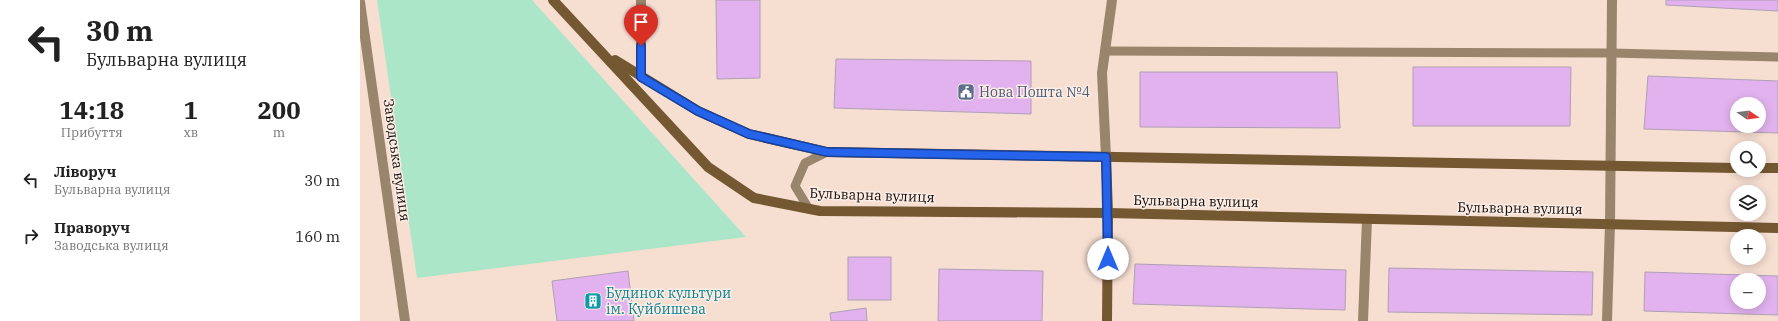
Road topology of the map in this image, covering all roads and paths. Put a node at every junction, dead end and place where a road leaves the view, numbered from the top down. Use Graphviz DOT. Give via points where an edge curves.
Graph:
graph roads {
  1 [pos="553,0"];
  2 [pos="641,0"];
  3 [pos="1112,0"];
  4 [pos="1612,0"];
  5 [pos="360,2"];
  6 [pos="1105,51"];
  7 [pos="1611,53"];
  8 [pos="605,54"];
  9 [pos="1778,57"];
  10 [pos="641,77"];
  11 [pos="827,152"];
  12 [pos="1106,157"];
  13 [pos="1610,166"];
  14 [pos="1730,168"];
  15 [pos="1766,168"];
  16 [pos="1778,168"];
  17 [pos="809,209"];
  18 [pos="1108,213"];
  19 [pos="1367,219"];
  20 [pos="1610,224"];
  21 [pos="1778,228"];
  22 [pos="405,321"];
  23 [pos="1107,321"];
  24 [pos="1363,321"];
  25 [pos="1607,321"];
  1 -- 8 [label="main road"];
  2 -- 10 [label="street"];
  3 -- 6 [label="street"];
  4 -- 7 [label="street"];
  5 -- 22 [label="street, Заводська вулиця"];
  6 -- 7 [label="lane"];
  6 -- 12 [label="street" via="1102,73"];
  7 -- 9 [label="lane"];
  7 -- 13 [label="street"];
  8 -- 10 [label="main road"];
  8 -- 17 [label="main road, Бульварна вулиця" via="708,168 754,198"];
  10 -- 11 [label="main road" via="698,111 749,134"];
  11 -- 12 [label="main road"];
  11 -- 17 [label="lane" via="805,163 795,186"];
  12 -- 13 [label="main road"];
  12 -- 18 [label="main road"];
  13 -- 14 [label="main road"];
  13 -- 20 [label="street"];
  15 -- 16 [label="main road"];
  17 -- 18 [label="main road, Бульварна вулиця"];
  18 -- 19 [label="main road, Бульварна вулиця"];
  18 -- 23 [label="main road"];
  19 -- 20 [label="main road, Бульварна вулиця"];
  19 -- 24 [label="street"];
  20 -- 21 [label="main road, Бульварна вулиця"];
  20 -- 25 [label="street"];
}
